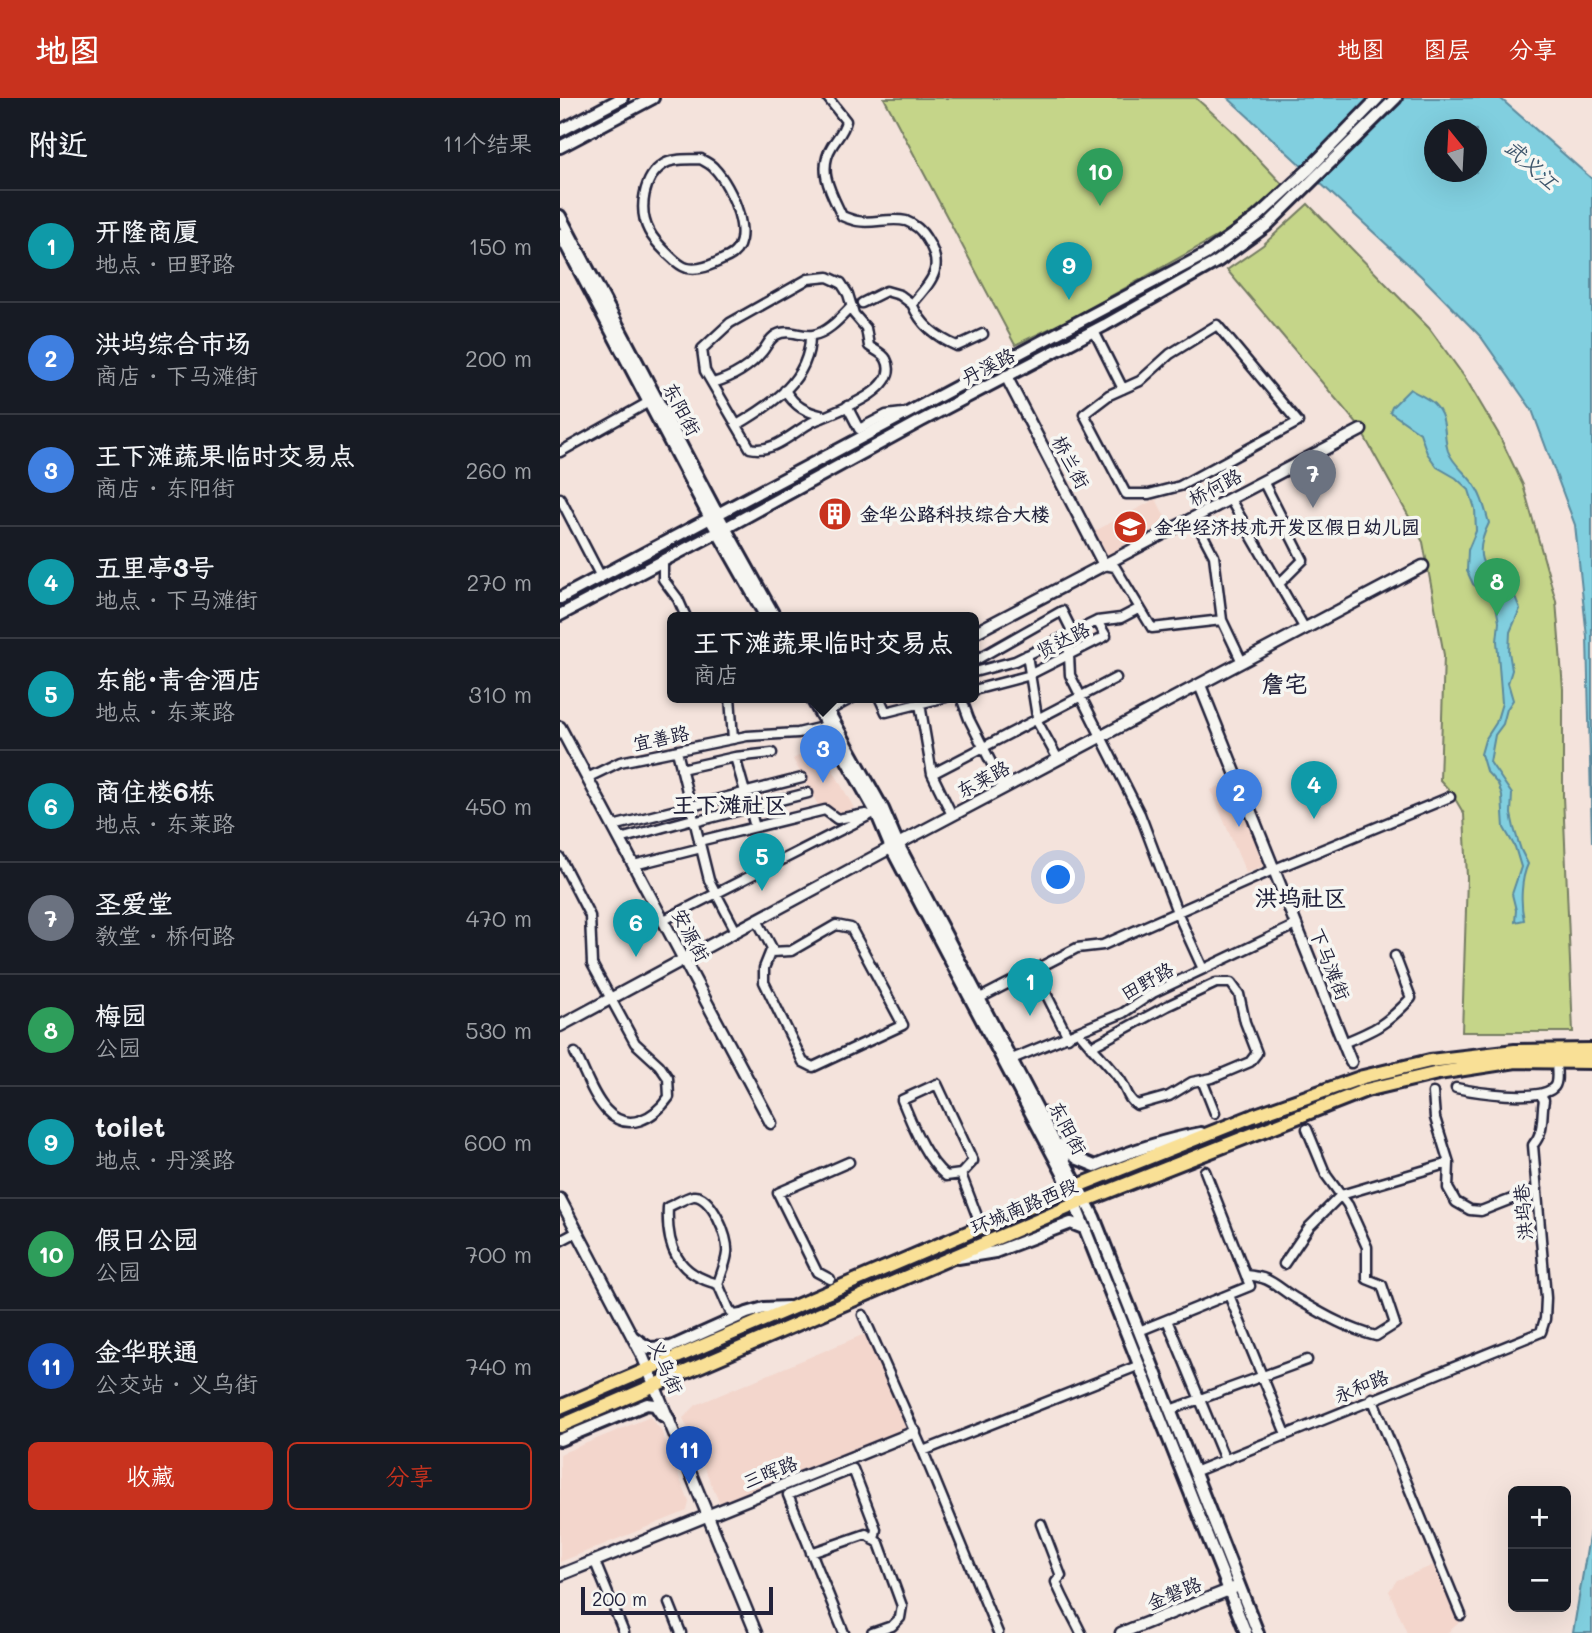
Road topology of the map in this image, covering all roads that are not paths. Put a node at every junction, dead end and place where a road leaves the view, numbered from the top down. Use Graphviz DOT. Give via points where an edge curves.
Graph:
graph roads {
  1 [pos="622,98"];
  2 [pos="653,98"];
  3 [pos="828,98"];
  4 [pos="1378,98"];
  5 [pos="1396,98"];
  6 [pos="560,131"];
  7 [pos="560,147"];
  8 [pos="661,166"];
  9 [pos="560,216"];
  10 [pos="560,234"];
  11 [pos="862,303"];
  12 [pos="912,304"];
  13 [pos="852,306"];
  14 [pos="1094,331"];
  15 [pos="983,334"];
  16 [pos="810,336"];
  17 [pos="1006,376"];
  18 [pos="713,383"];
  19 [pos="1123,388"];
  20 [pos="785,390"];
  21 [pos="649,402"];
  22 [pos="847,406"];
  23 [pos="909,412"];
  24 [pos="825,416"];
  25 [pos="737,425"];
  26 [pos="1361,430"];
  27 [pos="560,452"];
  28 [pos="1263,481"];
  29 [pos="560,498"];
  30 [pos="1230,499"];
  31 [pos="714,517"];
  32 [pos="1194,518"];
  33 [pos="721,530"];
  34 [pos="663,561"];
  35 [pos="1104,565"];
  36 [pos="1423,566"];
  37 [pos="601,577"];
  38 [pos="1279,584"];
  39 [pos="560,598"];
  40 [pos="1140,608"];
  41 [pos="683,612"];
  42 [pos="763,612"];
  43 [pos="772,612"];
  44 [pos="560,615"];
  45 [pos="1222,620"];
  46 [pos="1097,621"];
  47 [pos="1305,629"];
  48 [pos="979,630"];
  49 [pos="1071,634"];
  50 [pos="1069,654"];
  51 [pos="1027,655"];
  52 [pos="979,658"];
  53 [pos="1242,662"];
  54 [pos="979,671"];
  55 [pos="1031,674"];
  56 [pos="1116,678"];
  57 [pos="1200,684"];
  58 [pos="979,689"];
  59 [pos="1080,696"];
  60 [pos="730,703"];
  61 [pos="814,703"];
  62 [pos="824,703"];
  63 [pos="841,703"];
  64 [pos="882,703"];
  65 [pos="924,703"];
  66 [pos="963,703"];
  67 [pos="920,704"];
  68 [pos="828,710"];
  69 [pos="1037,719"];
  70 [pos="827,726"];
  71 [pos="560,727"];
  72 [pos="1100,737"];
  73 [pos="733,739"];
  74 [pos="983,747"];
  75 [pos="677,751"];
  76 [pos="772,753"];
  77 [pos="735,757"];
  78 [pos="1058,759"];
  79 [pos="681,769"];
  80 [pos="932,774"];
  81 [pos="587,778"];
  82 [pos="802,778"];
  83 [pos="1004,788"];
  84 [pos="745,792"];
  85 [pos="808,793"];
  86 [pos="1450,797"];
  87 [pos="690,805"];
  88 [pos="751,807"];
  89 [pos="876,813"];
  90 [pos="952,815"];
  91 [pos="694,820"];
  92 [pos="613,826"];
  93 [pos="755,827"];
  94 [pos="620,839"];
  95 [pos="700,844"];
  96 [pos="894,846"];
  97 [pos="560,858"];
  98 [pos="634,865"];
  99 [pos="1275,869"];
  100 [pos="715,893"];
  101 [pos="1177,912"];
  102 [pos="664,920"];
  103 [pos="757,920"];
  104 [pos="1296,925"];
  105 [pos="736,931"];
  106 [pos="771,952"];
  107 [pos="1395,956"];
  108 [pos="684,959"];
  109 [pos="1203,969"];
  110 [pos="1034,970"];
  111 [pos="980,998"];
  112 [pos="610,999"];
  113 [pos="560,1026"];
  114 [pos="1079,1032"];
  115 [pos="1068,1037"];
  116 [pos="1343,1043"];
  117 [pos="1091,1047"];
  118 [pos="1592,1050"];
  119 [pos="575,1053"];
  120 [pos="1515,1056"];
  121 [pos="1012,1059"];
  122 [pos="1351,1062"];
  123 [pos="1556,1062"];
  124 [pos="1592,1062"];
  125 [pos="1202,1080"];
  126 [pos="1456,1088"];
  127 [pos="1433,1093"];
  128 [pos="1540,1094"];
  129 [pos="1215,1114"];
  130 [pos="771,1123"];
  131 [pos="1307,1129"];
  132 [pos="1221,1130"];
  133 [pos="1056,1142"];
  134 [pos="849,1163"];
  135 [pos="1448,1163"];
  136 [pos="1205,1171"];
  137 [pos="961,1174"];
  138 [pos="1074,1188"];
  139 [pos="1536,1189"];
  140 [pos="1341,1195"];
  141 [pos="560,1199"];
  142 [pos="1081,1203"];
  143 [pos="977,1216"];
  144 [pos="1086,1228"];
  145 [pos="577,1232"];
  146 [pos="560,1241"];
  147 [pos="948,1259"];
  148 [pos="1284,1264"];
  149 [pos="1246,1275"];
  150 [pos="830,1279"];
  151 [pos="718,1284"];
  152 [pos="1228,1295"];
  153 [pos="794,1307"];
  154 [pos="743,1314"];
  155 [pos="863,1315"];
  156 [pos="1167,1320"];
  157 [pos="1139,1331"];
  158 [pos="1541,1332"];
  159 [pos="633,1337"];
  160 [pos="1307,1360"];
  161 [pos="1140,1365"];
  162 [pos="648,1369"];
  163 [pos="1262,1375"];
  164 [pos="655,1385"];
  165 [pos="1372,1398"];
  166 [pos="1200,1400"];
  167 [pos="560,1408"];
  168 [pos="1170,1410"];
  169 [pos="669,1419"];
  170 [pos="560,1426"];
  171 [pos="915,1432"];
  172 [pos="1286,1434"];
  173 [pos="560,1440"];
  174 [pos="923,1451"];
  175 [pos="1224,1460"];
  176 [pos="1194,1472"];
  177 [pos="707,1515"];
  178 [pos="1041,1524"];
  179 [pos="874,1540"];
  180 [pos="811,1553"];
  181 [pos="594,1562"];
  182 [pos="560,1575"];
  183 [pos="1234,1588"];
  184 [pos="669,1603"];
  185 [pos="1461,1615"];
  186 [pos="624,1633"];
  187 [pos="681,1633"];
  188 [pos="757,1633"];
  189 [pos="844,1633"];
  190 [pos="872,1633"];
  191 [pos="998,1633"];
  192 [pos="1081,1633"];
  193 [pos="1121,1633"];
  194 [pos="1247,1633"];
  195 [pos="1258,1633"];
  1 -- 6 [label="main road"];
  2 -- 7 [label="main road"];
  3 -- 12 [label="street" via="846,121 824,168 842,216 858,221 908,222 924,234 937,257 929,285"];
  4 -- 23 [label="main road, 丹溪路" via="1256,218 1206,254"];
  5 -- 14 [label="main road, 丹溪路" via="1266,226 1218,261"];
  8 -- 8 [label="street" via="645,186 647,228 654,240 690,268 706,267 733,255 741,236 736,203 713,167 701,159"];
  9 -- 31 [label="main road, 东阳街"];
  10 -- 21 [label="main road, 东阳街"];
  11 -- 12 [label="street" via="886,291"];
  12 -- 15 [label="street" via="928,329 957,346"];
  13 -- 16 [label="street" via="819,334"];
  13 -- 18 [label="street" via="841,283 828,277 808,279 730,323 702,349 705,371"];
  13 -- 22 [label="street" via="866,328 869,346 885,357 888,367 884,383"];
  14 -- 17 [label="main road, 丹溪路"];
  14 -- 19 [label="street"];
  16 -- 18 [label="street" via="800,332 776,335 749,366"];
  16 -- 20 [label="street" via="809,355"];
  17 -- 33 [label="main road, 丹溪路"];
  17 -- 35 [label="street, 桥兰街"];
  18 -- 25 [label="street"];
  19 -- 19 [label="street" via="1084,414 1126,494 1180,486 1298,422 1217,325 1170,354 1140,381"];
  20 -- 24 [label="street" via="796,406"];
  20 -- 25 [label="street"];
  21 -- 27 [label="street"];
  21 -- 31 [label="main road, 东阳街"];
  22 -- 23 [label="street" via="859,429 886,415"];
  22 -- 24 [label="street"];
  23 -- 31 [label="main road, 丹溪路"];
  24 -- 25 [label="street" via="768,449 750,448"];
  26 -- 28 [label="street, 桥何路"];
  28 -- 30 [label="street, 桥何路"];
  28 -- 38 [label="street" via="1303,560"];
  29 -- 37 [label="street"];
  30 -- 32 [label="street, 桥何路"];
  30 -- 38 [label="street"];
  31 -- 33 [label="main road, 东阳街"];
  31 -- 37 [label="main road, 丹溪路"];
  32 -- 35 [label="street, 桥何路"];
  32 -- 45 [label="street" via="1214,556"];
  33 -- 34 [label="main road, 丹溪路"];
  33 -- 42 [label="main road, 东阳街"];
  33 -- 43 [label="main road, 东阳街"];
  34 -- 41 [label="street" via="663,579"];
  34 -- 44 [label="main road, 丹溪路"];
  35 -- 40 [label="street" via="1115,567"];
  35 -- 48 [label="street, 桥何路"];
  36 -- 47 [label="street, 东莱路"];
  37 -- 39 [label="main road, 丹溪路"];
  38 -- 47 [label="street"];
  40 -- 45 [label="street" via="1152,628"];
  40 -- 46 [label="street, 贤达路" via="1121,618"];
  45 -- 53 [label="street"];
  46 -- 49 [label="street"];
  46 -- 50 [label="street, 贤达路" via="1106,636"];
  47 -- 53 [label="street, 东莱路"];
  49 -- 50 [label="street"];
  49 -- 51 [label="street"];
  49 -- 52 [label="street" via="1062,611"];
  50 -- 55 [label="street, 贤达路"];
  50 -- 59 [label="street" via="1070,675"];
  51 -- 54 [label="street"];
  51 -- 55 [label="street"];
  53 -- 57 [label="street, 东莱路"];
  55 -- 58 [label="street, 贤达路"];
  55 -- 69 [label="street"];
  56 -- 59 [label="street"];
  57 -- 72 [label="street, 东莱路"];
  57 -- 99 [label="street, 下马滩街"];
  59 -- 69 [label="street"];
  59 -- 72 [label="street"];
  60 -- 73 [label="street"];
  61 -- 70 [label="main road, 东阳街"];
  62 -- 68 [label="main road, 东阳街"];
  63 -- 68 [label="street"];
  64 -- 67 [label="street" via="886,712"];
  65 -- 67 [label="street"];
  66 -- 74 [label="street"];
  67 -- 80 [label="street"];
  68 -- 96 [label="main road, 东阳街" via="883,809"];
  69 -- 74 [label="street"];
  69 -- 78 [label="street"];
  70 -- 73 [label="street, 宜善路"];
  70 -- 89 [label="main road, 东阳街"];
  71 -- 81 [label="street, 安源街"];
  72 -- 78 [label="street, 东莱路"];
  72 -- 101 [label="street" via="1140,814"];
  73 -- 75 [label="street, 宜善路"];
  74 -- 80 [label="street"];
  74 -- 83 [label="street"];
  75 -- 79 [label="street"];
  75 -- 81 [label="street, 宜善路" via="620,762"];
  76 -- 77 [label="street"];
  77 -- 79 [label="street"];
  77 -- 84 [label="street"];
  78 -- 83 [label="street, 东莱路"];
  79 -- 87 [label="street"];
  80 -- 90 [label="street"];
  81 -- 92 [label="street, 安源街"];
  82 -- 84 [label="street"];
  83 -- 90 [label="street, 东莱路"];
  84 -- 87 [label="street"];
  84 -- 88 [label="street"];
  85 -- 88 [label="street"];
  86 -- 99 [label="street"];
  87 -- 91 [label="street"];
  87 -- 92 [label="street"];
  88 -- 91 [label="street"];
  88 -- 93 [label="street"];
  89 -- 93 [label="street" via="836,819 825,810"];
  89 -- 96 [label="main road, 东阳街"];
  89 -- 100 [label="street"];
  90 -- 96 [label="street, 东莱路"];
  91 -- 94 [label="street"];
  91 -- 95 [label="street"];
  92 -- 94 [label="street, 安源街"];
  93 -- 95 [label="street"];
  94 -- 98 [label="street, 安源街"];
  95 -- 98 [label="street"];
  95 -- 100 [label="street"];
  96 -- 103 [label="street, 东莱路"];
  96 -- 111 [label="main road, 东阳街"];
  96 -- 138 [label="main road, 东阳街"];
  97 -- 112 [label="street" via="590,916 592,964"];
  98 -- 102 [label="street, 安源街"];
  99 -- 101 [label="street"];
  99 -- 104 [label="street, 下马滩街"];
  100 -- 102 [label="street"];
  100 -- 105 [label="street"];
  101 -- 109 [label="street"];
  101 -- 110 [label="street" via="1103,945 1077,948"];
  102 -- 108 [label="street, 安源街"];
  103 -- 105 [label="street, 东莱路"];
  103 -- 106 [label="street"];
  104 -- 109 [label="street, 田野路"];
  104 -- 116 [label="street, 下马滩街"];
  105 -- 108 [label="street, 东莱路"];
  106 -- 106 [label="street" via="764,982 803,1062 813,1068 903,1025 851,928 836,925 791,951"];
  107 -- 116 [label="street" via="1411,998 1391,1020"];
  108 -- 112 [label="street, 东莱路"];
  108 -- 130 [label="street, 安源街"];
  109 -- 114 [label="street, 田野路"];
  110 -- 111 [label="street"];
  110 -- 115 [label="street"];
  111 -- 121 [label="main road, 东阳街"];
  112 -- 113 [label="street, 东莱路"];
  112 -- 119 [label="street" via="635,1043 664,1071 670,1097 652,1116 635,1123 617,1118 600,1102"];
  114 -- 115 [label="street, 田野路"];
  114 -- 117 [label="street"];
  115 -- 121 [label="street, 田野路"];
  116 -- 122 [label="street, 下马滩街"];
  117 -- 125 [label="street" via="1137,1105"];
  117 -- 125 [label="street" via="1216,983 1231,983 1239,994 1257,1053 1250,1062"];
  118 -- 120 [label="main road"];
  120 -- 123 [label="main road"];
  120 -- 132 [label="main road, 环城南路西段" via="1430,1060 1363,1077"];
  120 -- 142 [label="main road, 环城南路西段" via="1366,1090"];
  121 -- 133 [label="main road, 东阳街"];
  123 -- 124 [label="main road"];
  123 -- 128 [label="street" via="1557,1083"];
  125 -- 129 [label="street"];
  126 -- 128 [label="street" via="1487,1095"];
  127 -- 135 [label="street"];
  128 -- 139 [label="street, 洪坞巷" via="1545,1100 1543,1126 1533,1144"];
  131 -- 140 [label="street" via="1326,1175"];
  132 -- 133 [label="main road" via="1166,1139 1095,1166"];
  132 -- 138 [label="main road, 环城南路西段"];
  133 -- 138 [label="main road, 东阳街"];
  134 -- 150 [label="street" via="778,1193 817,1272"];
  135 -- 139 [label="street" via="1448,1188 1456,1202 1470,1210 1481,1212"];
  135 -- 140 [label="street"];
  136 -- 149 [label="street"];
  137 -- 137 [label="street" via="973,1161 937,1084 902,1100 936,1167 946,1176"];
  137 -- 143 [label="street"];
  138 -- 142 [label="main road, 东阳街"];
  138 -- 153 [label="main road, 环城南路西段"];
  139 -- 158 [label="street, 洪坞巷" via="1546,1298"];
  140 -- 148 [label="street" via="1309,1227"];
  140 -- 149 [label="street" via="1367,1247 1367,1279 1382,1285 1395,1324 1376,1336 1353,1330 1266,1278"];
  141 -- 145 [label="street, 义乌街"];
  142 -- 144 [label="main road, 东阳街"];
  142 -- 147 [label="main road, 环城南路西段"];
  142 -- 157 [label="main road, 东阳街"];
  144 -- 147 [label="main road" via="1071,1223 995,1252"];
  144 -- 161 [label="main road, 东阳街"];
  145 -- 146 [label="street"];
  145 -- 159 [label="street, 义乌街"];
  147 -- 164 [label="main road, 环城南路西段"];
  149 -- 152 [label="street" via="1250,1286"];
  151 -- 151 [label="street" via="727,1241 712,1208 704,1198 694,1196 668,1207 670,1239 679,1261 696,1277"];
  151 -- 154 [label="street" via="734,1315"];
  152 -- 156 [label="street"];
  152 -- 163 [label="street"];
  153 -- 154 [label="main road"];
  153 -- 162 [label="main road, 环城南路西段"];
  154 -- 159 [label="main road" via="671,1347 649,1348"];
  155 -- 171 [label="street"];
  156 -- 157 [label="street"];
  156 -- 166 [label="street"];
  157 -- 168 [label="main road, 东阳街"];
  158 -- 165 [label="street, 永和路"];
  159 -- 162 [label="street, 义乌街"];
  160 -- 163 [label="street"];
  161 -- 174 [label="street"];
  161 -- 183 [label="main road, 东阳街"];
  162 -- 164 [label="street, 义乌街"];
  162 -- 167 [label="main road, 环城南路西段"];
  163 -- 166 [label="street"];
  163 -- 172 [label="street"];
  164 -- 169 [label="street, 义乌街"];
  164 -- 170 [label="main road, 环城南路西段"];
  165 -- 172 [label="street, 永和路"];
  165 -- 185 [label="street"];
  166 -- 168 [label="street"];
  166 -- 175 [label="street"];
  168 -- 176 [label="main road, 东阳街"];
  169 -- 173 [label="main road" via="655,1405 647,1404"];
  169 -- 177 [label="street, 义乌街"];
  171 -- 174 [label="street"];
  171 -- 177 [label="street, 三晖路"];
  172 -- 175 [label="street, 永和路"];
  174 -- 191 [label="street"];
  175 -- 176 [label="street, 永和路"];
  176 -- 183 [label="main road, 东阳街"];
  177 -- 181 [label="street, 三晖路"];
  177 -- 188 [label="street, 义乌街"];
  178 -- 192 [label="street" via="1061,1576 1056,1582"];
  179 -- 180 [label="street" via="866,1534"];
  179 -- 180 [label="street" via="876,1529 853,1469 788,1495"];
  179 -- 190 [label="street" via="902,1606 900,1618 892,1626"];
  180 -- 189 [label="street"];
  181 -- 182 [label="street, 三晖路"];
  181 -- 186 [label="street"];
  183 -- 193 [label="street, 金磐路"];
  183 -- 194 [label="main road, 东阳街"];
  183 -- 195 [label="main road, 东阳街"];
  184 -- 187 [label="street"];
}
